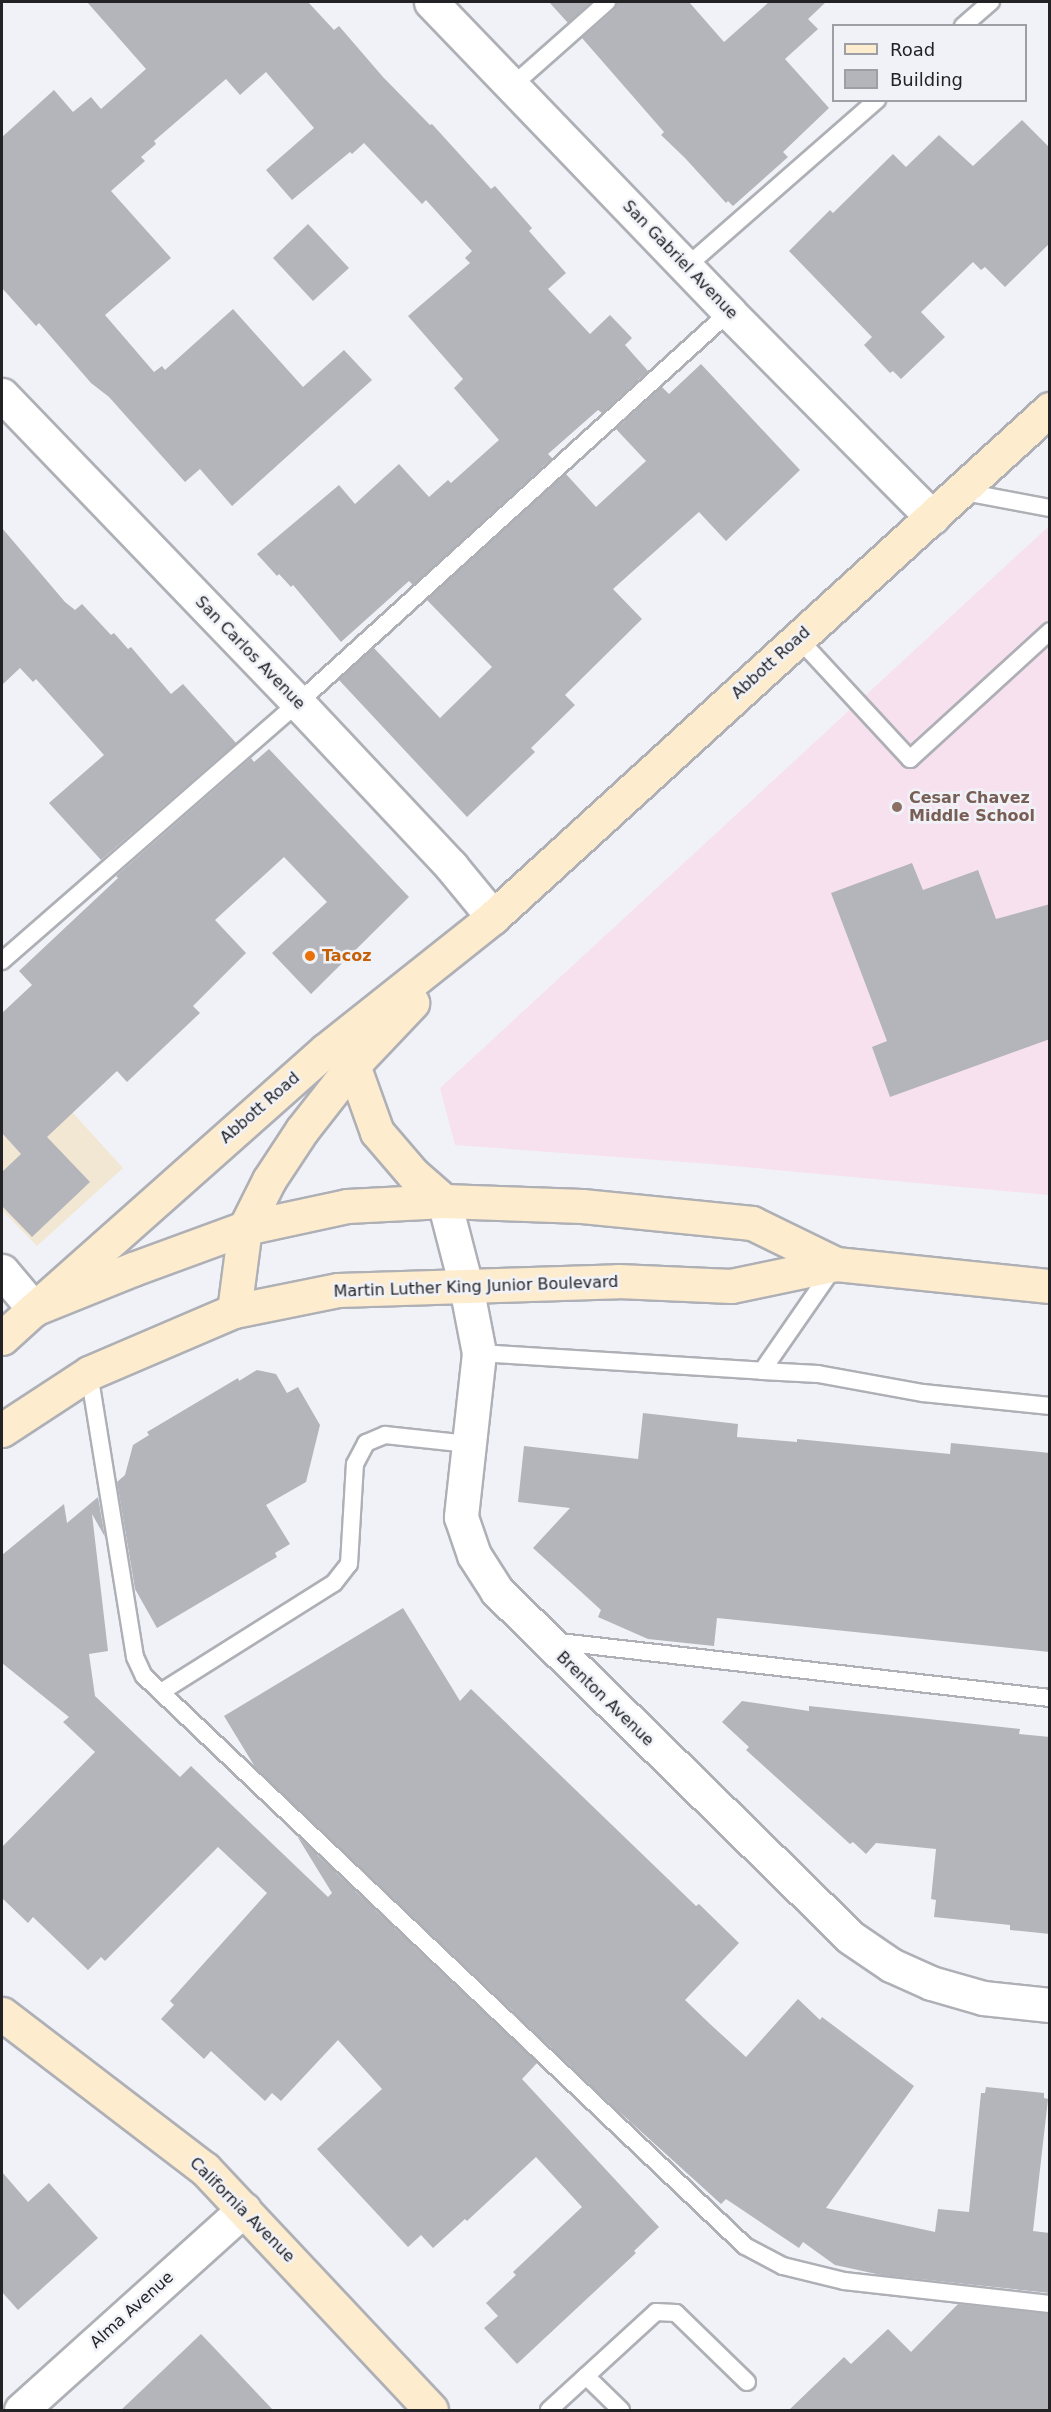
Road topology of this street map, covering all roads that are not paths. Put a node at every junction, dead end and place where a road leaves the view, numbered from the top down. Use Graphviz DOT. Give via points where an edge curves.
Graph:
graph roads {
  1 [pos="431,2"];
  2 [pos="607,2"];
  3 [pos="991,2"];
  4 [pos="965,24"];
  5 [pos="512,86"];
  6 [pos="875,102"];
  7 [pos="686,267"];
  8 [pos="729,312"];
  9 [pos="2,395"];
  10 [pos="1050,410"];
  11 [pos="960,491"];
  12 [pos="1050,508"];
  13 [pos="932,517"];
  14 [pos="1050,631"];
  15 [pos="798,638"];
  16 [pos="298,703"];
  17 [pos="493,916"];
  18 [pos="2,961"];
  19 [pos="353,1065"];
  20 [pos="444,1201"];
  21 [pos="245,1228"];
  22 [pos="836,1264"];
  23 [pos="2,1271"];
  24 [pos="466,1286"];
  25 [pos="1050,1286"];
  26 [pos="34,1309"];
  27 [pos="234,1311"];
  28 [pos="2,1338"];
  29 [pos="479,1353"];
  30 [pos="762,1371"];
  31 [pos="89,1373"];
  32 [pos="1050,1406"];
  33 [pos="2,1430"];
  34 [pos="469,1444"];
  35 [pos="545,1640"];
  36 [pos="161,1692"];
  37 [pos="1050,1698"];
  38 [pos="1050,2005"];
  39 [pos="2,2014"];
  40 [pos="244,2209"];
  41 [pos="1050,2304"];
  42 [pos="586,2376"];
  43 [pos="747,2382"];
  44 [pos="21,2410"];
  45 [pos="431,2410"];
  46 [pos="549,2410"];
  47 [pos="621,2410"];
  1 -- 5 [label="street, San Gabriel Avenue"];
  2 -- 5 [label="lane"];
  3 -- 4 [label="lane"];
  5 -- 7 [label="street, San Gabriel Avenue"];
  6 -- 7 [label="lane"];
  7 -- 8 [label="street, San Gabriel Avenue"];
  8 -- 13 [label="street, San Gabriel Avenue"];
  8 -- 16 [label="lane"];
  9 -- 16 [label="street, San Carlos Avenue"];
  10 -- 11 [label="main road, Abbott Road"];
  11 -- 12 [label="lane"];
  11 -- 13 [label="main road, Abbott Road"];
  13 -- 15 [label="main road, Abbott Road"];
  14 -- 15 [label="lane" via="910,759"];
  15 -- 17 [label="main road, Abbott Road"];
  16 -- 17 [label="street, San Carlos Avenue"];
  16 -- 18 [label="lane"];
  17 -- 19 [label="main road, Abbott Road"];
  17 -- 26 [label="main road, Abbott Road" via="326,1050"];
  19 -- 20 [label="main road" via="377,1132 413,1174"];
  19 -- 21 [label="main road, Abbott Road" via="269,1180"];
  20 -- 21 [label="main road, Martin Luther King Junior Boulevard" via="346,1206"];
  20 -- 22 [label="main road, Martin Luther King Junior Boulevard" via="582,1206 752,1223"];
  20 -- 24 [label="street, Brenton Avenue"];
  21 -- 26 [label="main road, Martin Luther King Junior Boulevard"];
  21 -- 27 [label="main road, Abbott Road"];
  22 -- 24 [label="main road, Martin Luther King Junior Boulevard" via="731,1286 618,1281"];
  22 -- 25 [label="main road, Martin Luther King Junior Boulevard"];
  22 -- 30 [label="lane"];
  23 -- 26 [label="street"];
  24 -- 27 [label="main road, Martin Luther King Junior Boulevard" via="338,1290"];
  24 -- 29 [label="street, Brenton Avenue"];
  26 -- 28 [label="main road, Martin Luther King Junior Boulevard"];
  27 -- 31 [label="main road, Martin Luther King Junior Boulevard"];
  29 -- 30 [label="lane"];
  29 -- 34 [label="street, Brenton Avenue"];
  30 -- 32 [label="lane" via="818,1374 923,1393"];
  31 -- 33 [label="main road, Martin Luther King Junior Boulevard"];
  31 -- 36 [label="lane" via="135,1657 144,1676"];
  34 -- 35 [label="street, Brenton Avenue" via="461,1516 474,1555 497,1591"];
  34 -- 36 [label="lane" via="385,1435 366,1443 355,1464 349,1564 334,1583"];
  35 -- 37 [label="lane"];
  35 -- 38 [label="street, Brenton Avenue" via="850,1937 891,1965 931,1983 983,1998"];
  36 -- 41 [label="lane" via="745,2246 783,2266 844,2281"];
  39 -- 40 [label="main road, California Avenue" via="205,2169"];
  40 -- 44 [label="street, Alma Avenue"];
  40 -- 45 [label="main road, California Avenue"];
  42 -- 43 [label="lane" via="656,2312 676,2313"];
  42 -- 46 [label="lane"];
  42 -- 47 [label="lane"];
}
